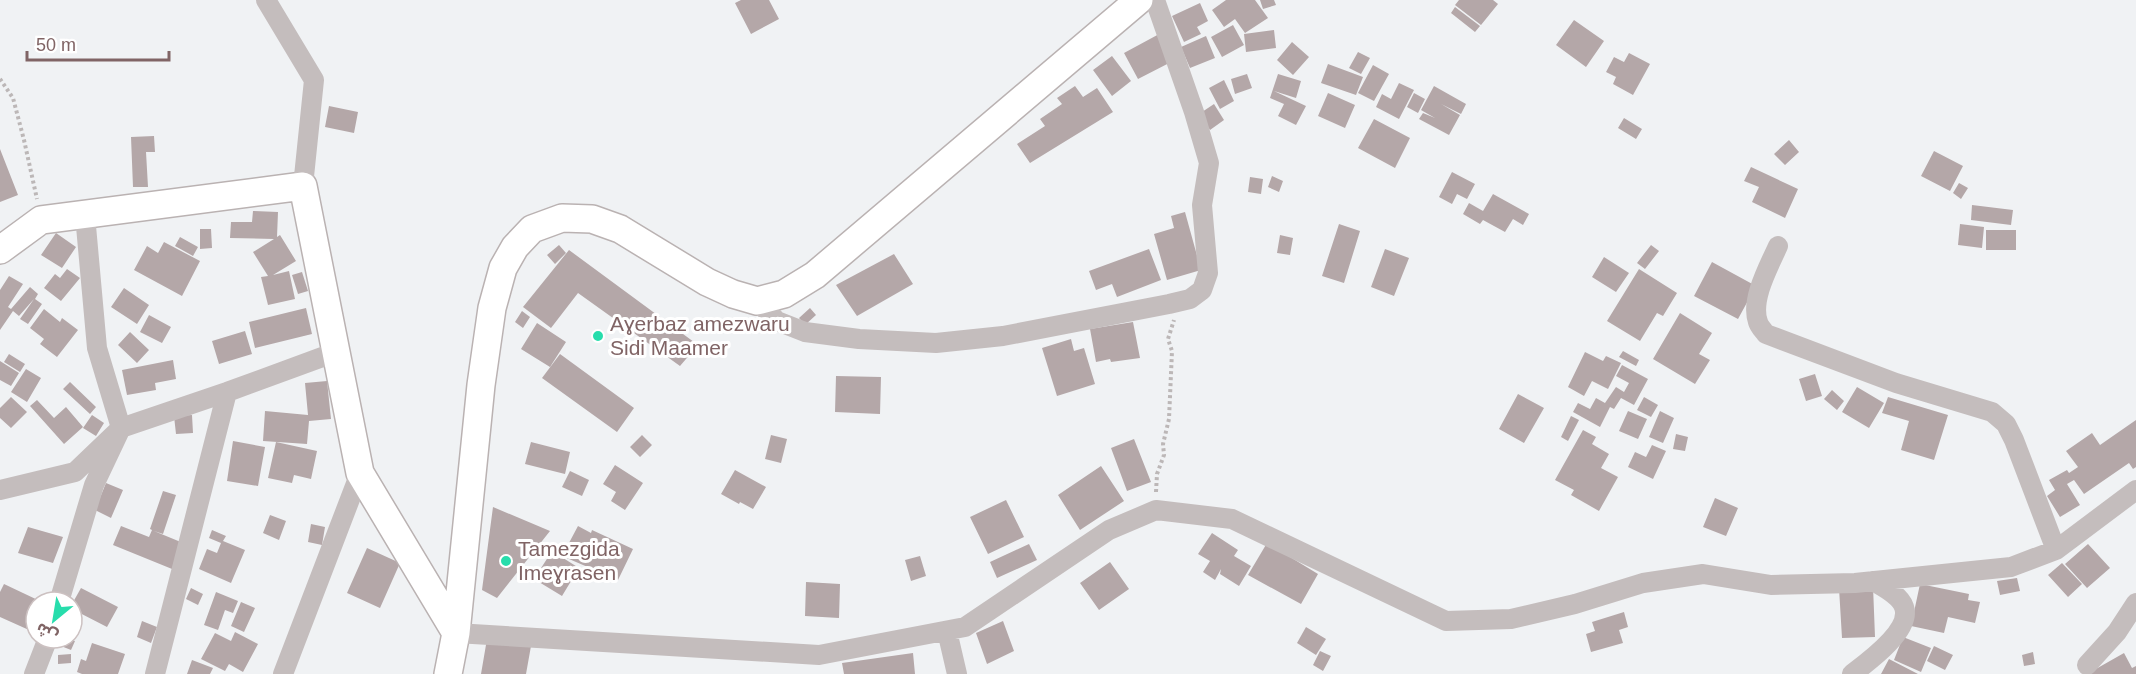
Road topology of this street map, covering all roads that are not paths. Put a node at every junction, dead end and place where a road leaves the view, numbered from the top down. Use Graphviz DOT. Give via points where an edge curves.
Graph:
graph roads {
  1 [pos="266,0"];
  2 [pos="1139,0"];
  3 [pos="1155,0"];
  4 [pos="303,186"];
  5 [pos="85,214"];
  6 [pos="1778,246"];
  7 [pos="0,250"];
  8 [pos="757,302"];
  9 [pos="336,352"];
  10 [pos="227,392"];
  11 [pos="121,428"];
  12 [pos="360,473"];
  13 [pos="0,490"];
  14 [pos="2136,490"];
  15 [pos="2056,550"];
  16 [pos="1873,581"];
  17 [pos="63,590"];
  18 [pos="2136,603"];
  19 [pos="947,631"];
  20 [pos="456,633"];
  21 [pos="43,650"];
  22 [pos="2087,665"];
  23 [pos="34,674"];
  24 [pos="155,674"];
  25 [pos="283,674"];
  26 [pos="448,674"];
  27 [pos="957,674"];
  28 [pos="1852,674"];
  1 -- 4 [label="street" via="314,80"];
  2 -- 8 [label="main road" via="815,275 784,294"];
  3 -- 8 [label="street" via="1209,163 1202,205 1208,273 1202,290 1178,302 1003,336 936,343 806,332 777,321"];
  4 -- 5 [label="main road"];
  4 -- 9 [label="main road"];
  5 -- 7 [label="main road" via="41,220"];
  5 -- 11 [label="street" via="97,348"];
  6 -- 15 [label="street" via="1756,308 1758,324 1766,334 1992,412 2006,424 2014,440"];
  8 -- 20 [label="main road" via="707,282 620,229 592,219 562,218 526,235 503,268 492,308"];
  9 -- 10 [label="street"];
  9 -- 12 [label="main road"];
  10 -- 11 [label="street"];
  10 -- 24 [label="street"];
  11 -- 13 [label="street" via="75,472"];
  11 -- 17 [label="street" via="94,485"];
  12 -- 20 [label="main road"];
  12 -- 25 [label="street"];
  14 -- 15 [label="street"];
  15 -- 16 [label="street" via="2011,567"];
  16 -- 19 [label="street" via="1771,585 1703,574 1643,583 1511,619 1446,621 1232,519 1156,510 1109,530 965,627"];
  16 -- 28 [label="street" via="1893,593 1904,605 1906,614 1884,650"];
  18 -- 22 [label="street" via="2117,632"];
  19 -- 20 [label="street" via="819,655"];
  19 -- 27 [label="street"];
  20 -- 26 [label="main road"];
  21 -- 23 [label="street"];
}
